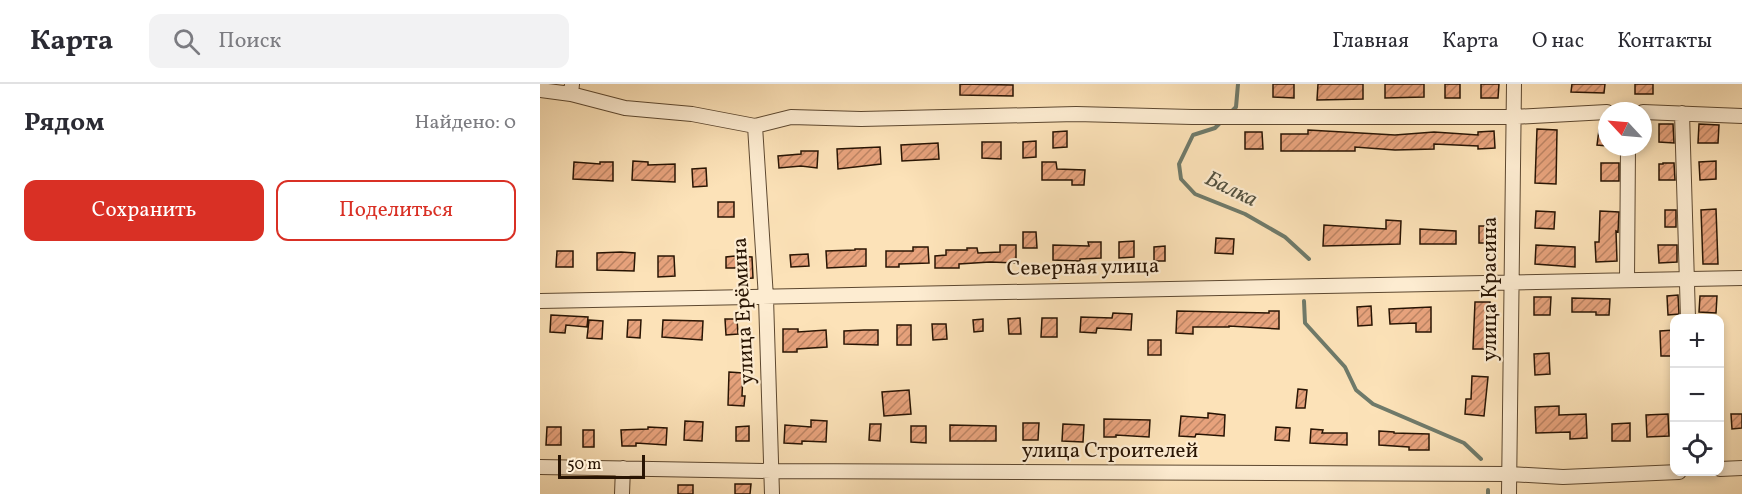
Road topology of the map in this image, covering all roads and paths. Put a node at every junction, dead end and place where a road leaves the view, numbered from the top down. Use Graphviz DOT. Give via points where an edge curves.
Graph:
graph roads {
  1 [pos="1514,84"];
  2 [pos="571,89"];
  3 [pos="540,90"];
  4 [pos="1598,112"];
  5 [pos="1652,112"];
  6 [pos="1682,112"];
  7 [pos="1742,116"];
  8 [pos="1513,117"];
  9 [pos="755,126"];
  10 [pos="1629,156"];
  11 [pos="1742,278"];
  12 [pos="1628,279"];
  13 [pos="1687,280"];
  14 [pos="1511,282"];
  15 [pos="766,298"];
  16 [pos="540,301"];
  17 [pos="1688,314"];
  18 [pos="540,467"];
  19 [pos="623,468"];
  20 [pos="1742,468"];
  21 [pos="1724,470"];
  22 [pos="771,471"];
  23 [pos="1670,471"];
  24 [pos="1510,474"];
  25 [pos="622,494"];
  26 [pos="772,494"];
  27 [pos="1509,494"];
  1 -- 8 [label="street, улица Красина"];
  2 -- 3 [label="street"];
  2 -- 9 [label="street" via="625,108 692,114"];
  4 -- 8 [label="street"];
  5 -- 6 [label="street"];
  6 -- 7 [label="street"];
  6 -- 13 [label="street"];
  8 -- 9 [label="street" via="791,117"];
  8 -- 14 [label="street, улица Красина"];
  9 -- 15 [label="street, улица Ерёмина"];
  10 -- 12 [label="street"];
  11 -- 13 [label="street, Северная улица"];
  12 -- 13 [label="street, Северная улица"];
  12 -- 14 [label="street, Северная улица"];
  13 -- 17 [label="street"];
  14 -- 15 [label="street, Северная улица"];
  14 -- 24 [label="street, улица Красина"];
  15 -- 16 [label="street, Северная улица"];
  15 -- 22 [label="street, улица Ерёмина"];
  18 -- 19 [label="street, улица Строителей"];
  19 -- 22 [label="street, улица Строителей"];
  19 -- 25 [label="street"];
  20 -- 21 [label="street"];
  22 -- 24 [label="street, улица Строителей"];
  22 -- 26 [label="street, улица Ерёмина"];
  23 -- 24 [label="street, улица Строителей" via="1563,477"];
  24 -- 27 [label="street, улица Красина"];
}
